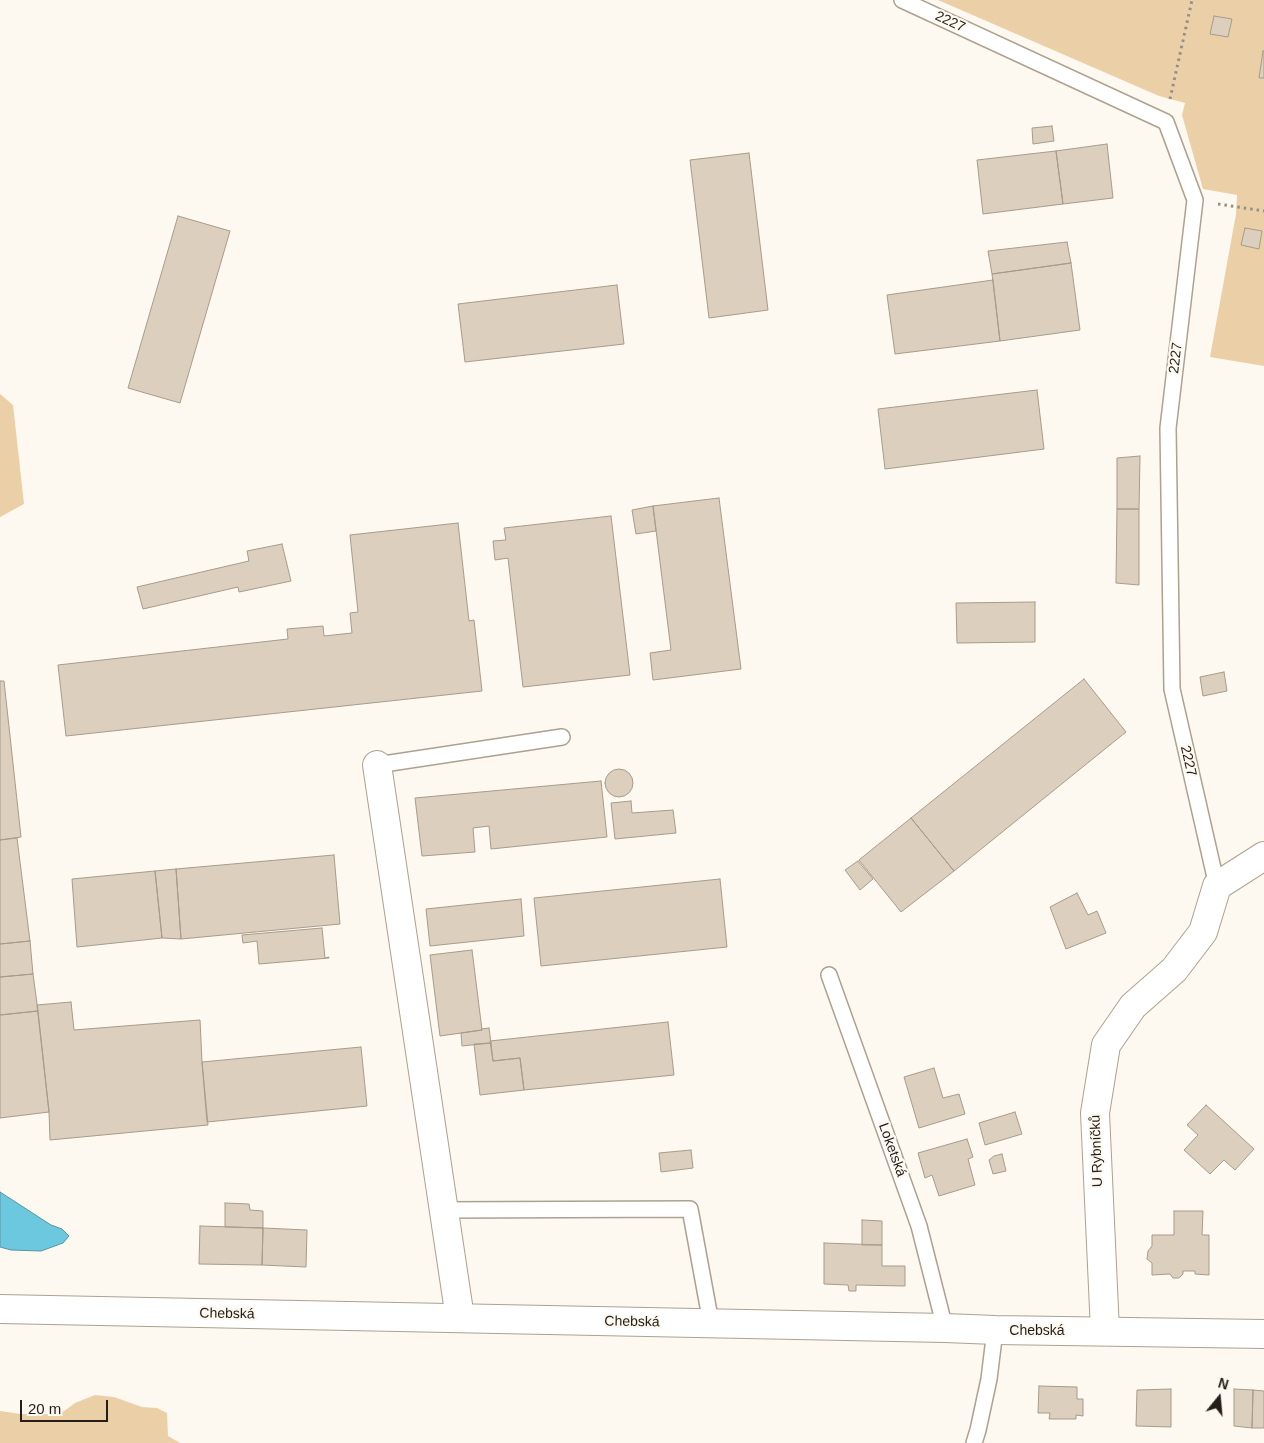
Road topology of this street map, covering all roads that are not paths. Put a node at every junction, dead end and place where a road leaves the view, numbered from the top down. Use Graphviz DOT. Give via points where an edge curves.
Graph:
graph roads {
  1 [pos="902,0"];
  2 [pos="562,737"];
  3 [pos="377,766"];
  4 [pos="1264,856"];
  5 [pos="1217,886"];
  6 [pos="829,975"];
  7 [pos="444,1210"];
  8 [pos="0,1309"];
  9 [pos="460,1318"];
  10 [pos="711,1323"];
  11 [pos="945,1328"];
  12 [pos="995,1330"];
  13 [pos="1105,1331"];
  14 [pos="1264,1334"];
  15 [pos="974,1443"];
  1 -- 5 [label="lane, 2227" via="1166,122 1194,200 1168,428 1172,689"];
  2 -- 3 [label="lane"];
  3 -- 7 [label="street"];
  4 -- 5 [label="street"];
  5 -- 13 [label="street, U Rybníčků" via="1203,932 1174,970 1133,1006 1106,1045 1095,1113"];
  6 -- 11 [label="lane, Loketská" via="919,1226"];
  7 -- 9 [label="street"];
  7 -- 10 [label="lane" via="690,1210"];
  8 -- 9 [label="street, Chebská"];
  9 -- 10 [label="street, Chebská"];
  10 -- 11 [label="street, Chebská"];
  11 -- 12 [label="street, Chebská"];
  12 -- 13 [label="street, Chebská"];
  12 -- 15 [label="lane" via="989,1379"];
  13 -- 14 [label="street, Chebská"];
}
